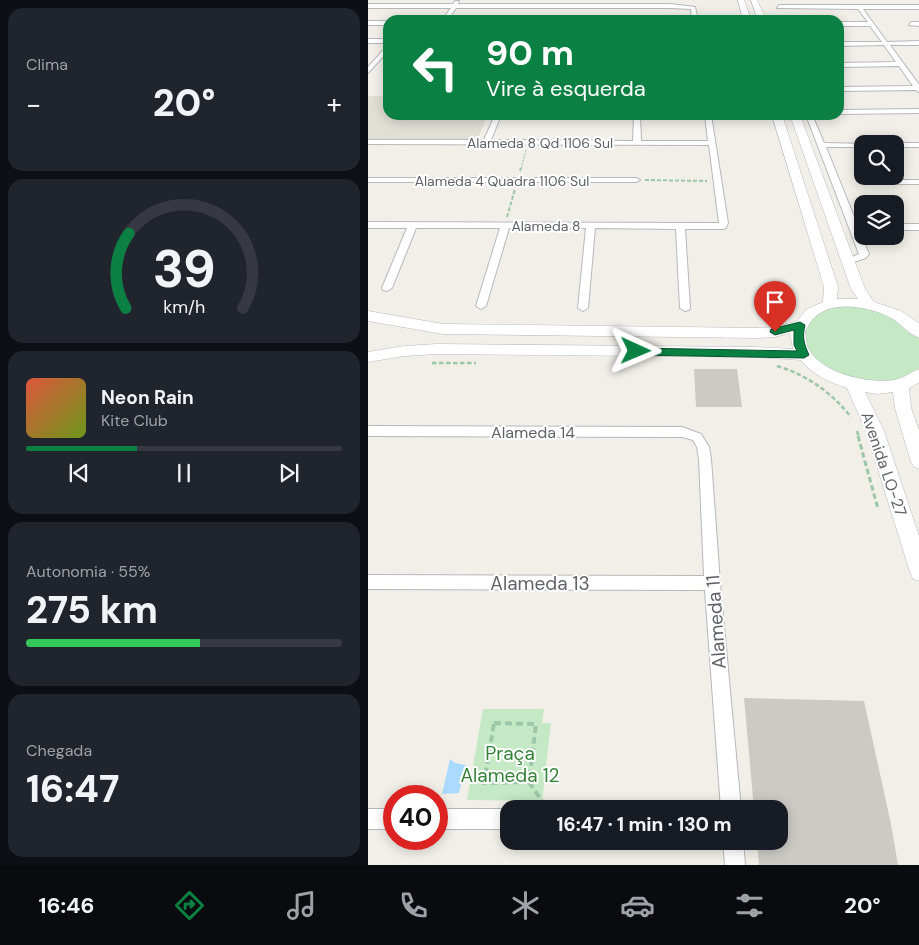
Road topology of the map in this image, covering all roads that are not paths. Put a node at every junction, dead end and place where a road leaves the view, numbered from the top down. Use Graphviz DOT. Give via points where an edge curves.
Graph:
graph roads {
  1 [pos="392,0"];
  2 [pos="458,0"];
  3 [pos="521,0"];
  4 [pos="741,0"];
  5 [pos="754,0"];
  6 [pos="825,0"];
  7 [pos="874,0"];
  8 [pos="569,3"];
  9 [pos="619,3"];
  10 [pos="669,3"];
  11 [pos="368,6"];
  12 [pos="386,6"];
  13 [pos="455,6"];
  14 [pos="519,6"];
  15 [pos="778,7"];
  16 [pos="829,7"];
  17 [pos="880,7"];
  18 [pos="920,7"];
  19 [pos="860,8"];
  20 [pos="449,15"];
  21 [pos="694,15"];
  22 [pos="746,15"];
  23 [pos="760,15"];
  24 [pos="368,23"];
  25 [pos="383,23"];
  26 [pos="844,24"];
  27 [pos="872,24"];
  28 [pos="911,24"];
  29 [pos="920,24"];
  30 [pos="368,41"];
  31 [pos="383,41"];
  32 [pos="886,43"];
  33 [pos="920,43"];
  34 [pos="844,44"];
  35 [pos="383,53"];
  36 [pos="844,64"];
  37 [pos="901,64"];
  38 [pos="368,71"];
  39 [pos="844,89"];
  40 [pos="918,89"];
  41 [pos="844,112"];
  42 [pos="920,112"];
  43 [pos="496,120"];
  44 [pos="638,120"];
  45 [pos="709,120"];
  46 [pos="779,120"];
  47 [pos="797,120"];
  48 [pos="811,120"];
  49 [pos="368,142"];
  50 [pos="486,143"];
  51 [pos="637,143"];
  52 [pos="712,143"];
  53 [pos="821,144"];
  54 [pos="854,145"];
  55 [pos="904,145"];
  56 [pos="920,145"];
  57 [pos="811,159"];
  58 [pos="827,159"];
  59 [pos="816,171"];
  60 [pos="831,171"];
  61 [pos="368,180"];
  62 [pos="636,180"];
  63 [pos="904,182"];
  64 [pos="920,182"];
  65 [pos="368,225"];
  66 [pos="413,225"];
  67 [pos="505,226"];
  68 [pos="591,226"];
  69 [pos="680,227"];
  70 [pos="904,228"];
  71 [pos="920,228"];
  72 [pos="848,260"];
  73 [pos="388,288"];
  74 [pos="830,304"];
  75 [pos="868,304"];
  76 [pos="481,306"];
  77 [pos="583,308"];
  78 [pos="685,308"];
  79 [pos="368,316"];
  80 [pos="800,325"];
  81 [pos="918,329"];
  82 [pos="804,355"];
  83 [pos="368,357"];
  84 [pos="920,375"];
  85 [pos="854,386"];
  86 [pos="901,386"];
  87 [pos="368,431"];
  88 [pos="697,437"];
  89 [pos="920,462"];
  90 [pos="920,572"];
  91 [pos="368,582"];
  92 [pos="712,583"];
  93 [pos="730,800"];
  94 [pos="368,819"];
  95 [pos="383,819"];
  96 [pos="448,819"];
  97 [pos="500,819"];
  98 [pos="734,850"];
  99 [pos="735,865"];
  1 -- 12 [label="street"];
  2 -- 13 [label="street"];
  3 -- 14 [label="street"];
  4 -- 22 [label="main road"];
  5 -- 23 [label="main road"];
  6 -- 16 [label="street"];
  7 -- 17 [label="street"];
  8 -- 9 [label="street"];
  8 -- 14 [label="street"];
  9 -- 10 [label="street"];
  10 -- 21 [label="street" via="693,8"];
  11 -- 12 [label="street"];
  12 -- 13 [label="street"];
  13 -- 14 [label="street"];
  13 -- 20 [label="street"];
  15 -- 16 [label="street"];
  16 -- 19 [label="street"];
  17 -- 18 [label="street"];
  17 -- 19 [label="street"];
  19 -- 27 [label="street"];
  24 -- 25 [label="street"];
  26 -- 27 [label="street"];
  27 -- 32 [label="street"];
  28 -- 29 [label="street"];
  30 -- 31 [label="street"];
  32 -- 33 [label="street"];
  32 -- 34 [label="street"];
  32 -- 37 [label="street"];
  35 -- 38 [label="street"];
  36 -- 37 [label="street"];
  37 -- 40 [label="street"];
  39 -- 40 [label="street"];
  41 -- 42 [label="street"];
  43 -- 50 [label="street"];
  44 -- 51 [label="street"];
  45 -- 52 [label="street"];
  46 -- 74 [label="main road" via="831,287"];
  47 -- 57 [label="main road"];
  48 -- 53 [label="street"];
  49 -- 50 [label="street, Alameda 8 Qd 1106 Sul"];
  50 -- 51 [label="street, Alameda 8 Qd 1106 Sul"];
  51 -- 52 [label="street, Alameda 8 Qd 1106 Sul"];
  52 -- 69 [label="street, Alameda 8" via="723,226"];
  53 -- 54 [label="street"];
  53 -- 58 [label="street"];
  55 -- 56 [label="street"];
  57 -- 58 [label="street"];
  57 -- 59 [label="main road"];
  58 -- 60 [label="street"];
  59 -- 60 [label="street"];
  59 -- 72 [label="main road"];
  60 -- 72 [label="street" via="864,254"];
  61 -- 62 [label="street, Alameda 4 Quadra 1106 Sul"];
  63 -- 64 [label="street"];
  65 -- 66 [label="street, Alameda 8"];
  66 -- 67 [label="street, Alameda 8"];
  66 -- 73 [label="street"];
  67 -- 68 [label="street, Alameda 8"];
  67 -- 76 [label="street"];
  68 -- 69 [label="street, Alameda 8"];
  68 -- 77 [label="street"];
  69 -- 78 [label="street"];
  70 -- 71 [label="street"];
  72 -- 75 [label="main road" via="858,290"];
  74 -- 75 [label="main road"];
  74 -- 80 [label="main road" via="811,312"];
  75 -- 81 [label="main road" via="893,313"];
  79 -- 80 [label="main road" via="443,330 757,333"];
  80 -- 82 [label="main road" via="798,340"];
  82 -- 83 [label="main road" via="437,349"];
  82 -- 85 [label="main road" via="829,376"];
  84 -- 86 [label="main road"];
  85 -- 86 [label="main road" via="884,389"];
  85 -- 90 [label="main road, Avenida LO-27" via="875,431"];
  86 -- 89 [label="main road, Avenida LO-27" via="904,416"];
  87 -- 88 [label="street, Alameda 14" via="682,432"];
  88 -- 92 [label="street, Alameda 11" via="705,459"];
  91 -- 92 [label="street, Alameda 13"];
  92 -- 93 [label="street, Alameda 11"];
  94 -- 95 [label="street"];
  96 -- 97 [label="street"];
  98 -- 99 [label="street"];
}
